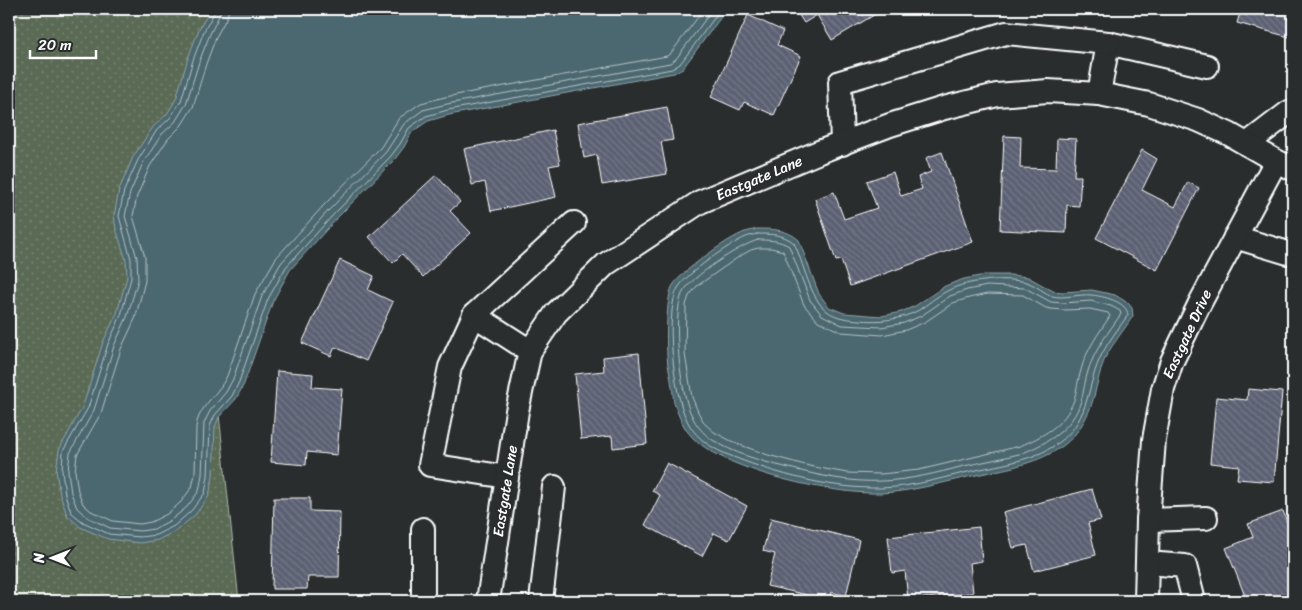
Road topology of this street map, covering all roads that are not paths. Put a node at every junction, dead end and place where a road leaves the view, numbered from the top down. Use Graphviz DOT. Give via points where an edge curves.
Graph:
graph roads {
  1 [pos="1108,43"];
  2 [pos="1207,66"];
  3 [pos="1099,94"];
  4 [pos="1293,113"];
  5 [pos="842,144"];
  6 [pos="1247,144"];
  7 [pos="1285,165"];
  8 [pos="574,223"];
  9 [pos="1235,237"];
  10 [pos="1293,252"];
  11 [pos="474,315"];
  12 [pos="530,351"];
  13 [pos="507,477"];
  14 [pos="554,487"];
  15 [pos="1206,518"];
  16 [pos="1148,520"];
  17 [pos="423,529"];
  18 [pos="1147,563"];
  19 [pos="423,601"];
  20 [pos="488,601"];
  21 [pos="541,601"];
  22 [pos="1146,601"];
  23 [pos="1194,601"];
  1 -- 2 [label="street"];
  1 -- 3 [label="street"];
  1 -- 5 [label="street" via="1006,33 840,82"];
  3 -- 5 [label="street, Eastgate Lane" via="1048,91 997,95 890,125"];
  3 -- 6 [label="street, Eastgate Lane" via="1149,104 1198,120"];
  4 -- 6 [label="street" via="1289,112"];
  5 -- 12 [label="street, Eastgate Lane" via="700,202 606,264 556,313"];
  6 -- 7 [label="street, Eastgate Lane"];
  7 -- 9 [label="street, Eastgate Drive"];
  8 -- 11 [label="street"];
  9 -- 10 [label="street"];
  9 -- 16 [label="street, Eastgate Drive" via="1200,303 1162,388"];
  11 -- 12 [label="street"];
  11 -- 13 [label="street" via="450,367 430,464"];
  12 -- 13 [label="street, Eastgate Lane"];
  13 -- 20 [label="street, Eastgate Lane"];
  14 -- 21 [label="street"];
  15 -- 16 [label="street"];
  16 -- 18 [label="street, Eastgate Drive"];
  17 -- 19 [label="street"];
  18 -- 22 [label="street, Eastgate Drive"];
  18 -- 23 [label="street" via="1185,566"];
}
